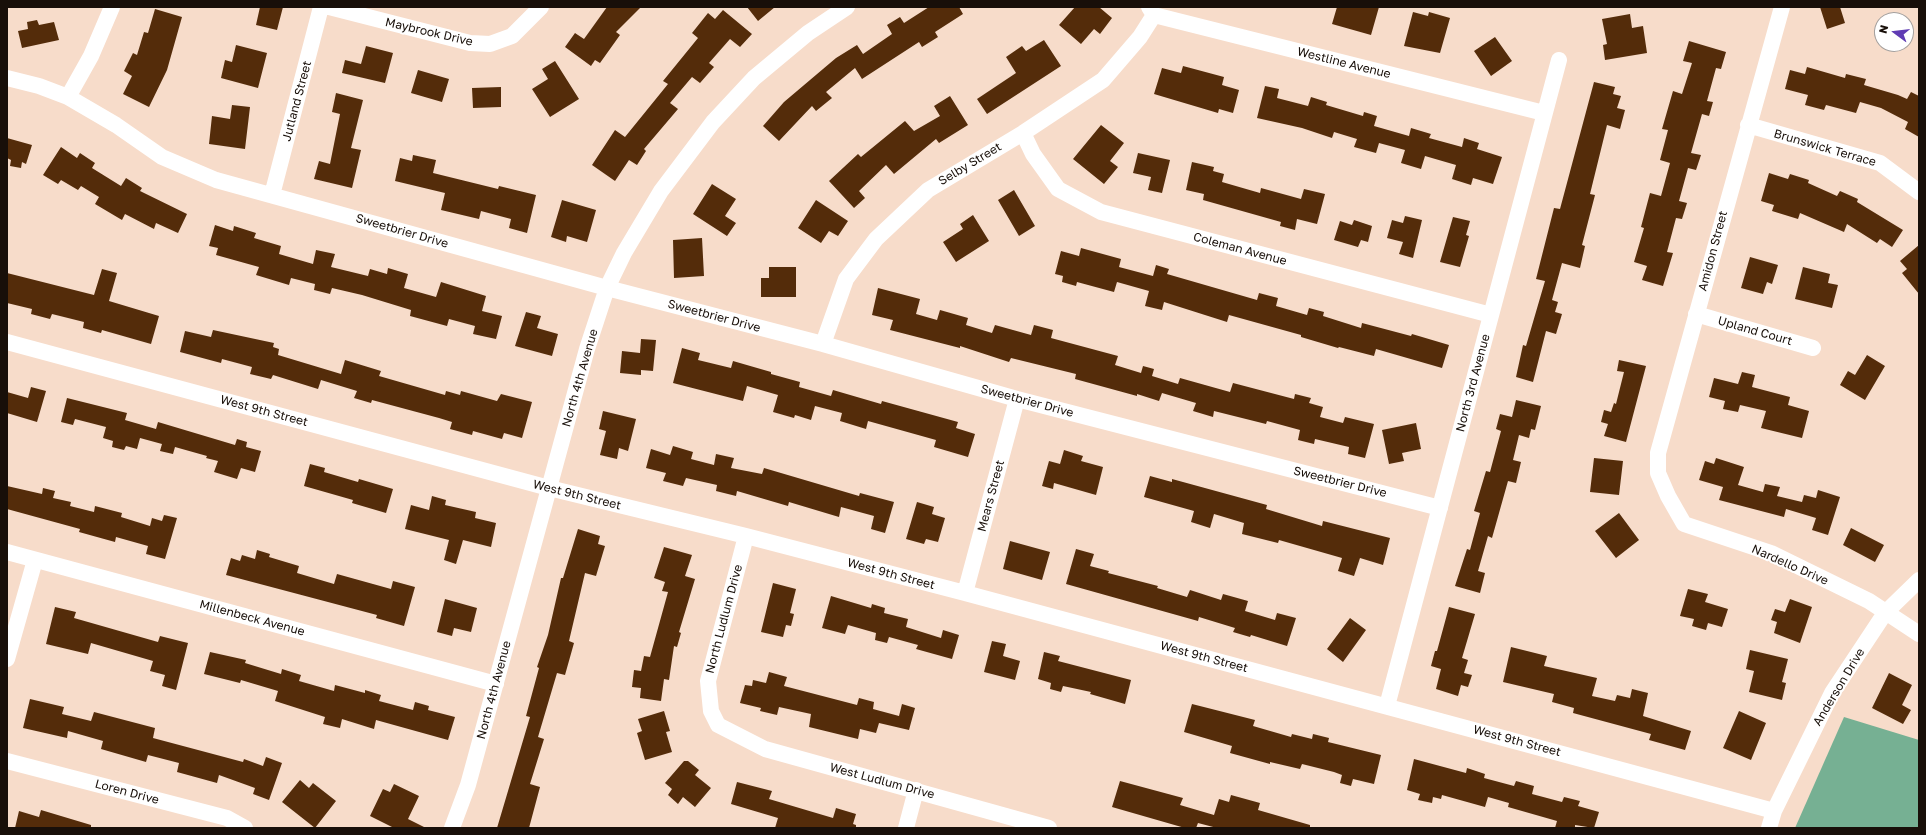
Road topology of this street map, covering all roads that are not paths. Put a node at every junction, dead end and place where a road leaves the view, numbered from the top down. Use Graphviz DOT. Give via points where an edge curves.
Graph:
graph roads {
  1 [pos="112,7"];
  2 [pos="321,7"];
  3 [pos="329,7"];
  4 [pos="541,7"];
  5 [pos="847,7"];
  6 [pos="1782,7"];
  7 [pos="1151,11"];
  8 [pos="1559,60"];
  9 [pos="7,78"];
  10 [pos="68,97"];
  11 [pos="1544,113"];
  12 [pos="1748,125"];
  13 [pos="1023,132"];
  14 [pos="1919,192"];
  15 [pos="272,195"];
  16 [pos="607,288"];
  17 [pos="1696,314"];
  18 [pos="1490,315"];
  19 [pos="7,342"];
  20 [pos="823,344"];
  21 [pos="1813,348"];
  22 [pos="1017,399"];
  23 [pos="549,488"];
  24 [pos="1668,496"];
  25 [pos="1440,508"];
  26 [pos="746,536"];
  27 [pos="7,552"];
  28 [pos="35,560"];
  29 [pos="1919,580"];
  30 [pos="965,593"];
  31 [pos="1885,613"];
  32 [pos="1919,634"];
  33 [pos="7,659"];
  34 [pos="496,684"];
  35 [pos="1388,706"];
  36 [pos="718,725"];
  37 [pos="7,761"];
  38 [pos="916,790"];
  39 [pos="1774,811"];
  40 [pos="245,828"];
  41 [pos="452,828"];
  42 [pos="906,828"];
  43 [pos="1048,828"];
  44 [pos="1769,828"];
  1 -- 10 [label="street" via="91,56"];
  2 -- 15 [label="street, Jutland Street"];
  3 -- 4 [label="street, Maybrook Drive" via="470,43 490,44 512,36"];
  5 -- 16 [label="street, North 4th Avenue" via="808,33 754,78 713,122 661,191 624,253"];
  6 -- 12 [label="street, Amidon Street"];
  7 -- 11 [label="street, Westline Avenue"];
  7 -- 13 [label="street, Selby Street" via="1140,37 1103,80"];
  8 -- 11 [label="street, North 3rd Avenue"];
  9 -- 10 [label="street, Sweetbrier Drive"];
  10 -- 15 [label="street, Sweetbrier Drive" via="116,125 162,157 216,180"];
  11 -- 18 [label="street, North 3rd Avenue"];
  12 -- 14 [label="street, Brunswick Terrace" via="1880,163"];
  12 -- 17 [label="street, Amidon Street"];
  13 -- 18 [label="street, Coleman Avenue" via="1033,154 1058,189 1101,212"];
  13 -- 20 [label="street, Selby Street" via="928,190 876,239 846,279"];
  15 -- 16 [label="street, Sweetbrier Drive"];
  16 -- 20 [label="street, Sweetbrier Drive"];
  16 -- 23 [label="street, North 4th Avenue" via="587,349"];
  17 -- 21 [label="street, Upland Court"];
  17 -- 24 [label="street, Amidon Street" via="1658,453 1658,473"];
  18 -- 25 [label="street, North 3rd Avenue"];
  19 -- 23 [label="street, West 9th Street"];
  20 -- 22 [label="street, Sweetbrier Drive"];
  22 -- 25 [label="street, Sweetbrier Drive"];
  22 -- 30 [label="street, Mears Street"];
  23 -- 26 [label="street, West 9th Street"];
  23 -- 34 [label="street, North 4th Avenue"];
  24 -- 31 [label="street, Nardello Drive" via="1684,524 1771,553 1869,601"];
  25 -- 35 [label="street, North 3rd Avenue"];
  26 -- 30 [label="street, West 9th Street"];
  26 -- 36 [label="street, North Ludlum Drive" via="708,680 711,711"];
  27 -- 28 [label="street, Millenbeck Avenue"];
  28 -- 33 [label="street"];
  28 -- 34 [label="street, Millenbeck Avenue"];
  29 -- 31 [label="street, Anderson Drive"];
  30 -- 35 [label="street, West 9th Street"];
  31 -- 32 [label="street, Nardello Drive"];
  31 -- 39 [label="street, Anderson Drive" via="1832,693"];
  34 -- 41 [label="street, North 4th Avenue" via="468,785"];
  35 -- 39 [label="street, West 9th Street"];
  36 -- 38 [label="street, West Ludlum Drive" via="765,749"];
  37 -- 40 [label="street, Loren Drive" via="227,818"];
  38 -- 42 [label="street"];
  38 -- 43 [label="street, West Ludlum Drive"];
  39 -- 44 [label="street, Anderson Drive"];
}
